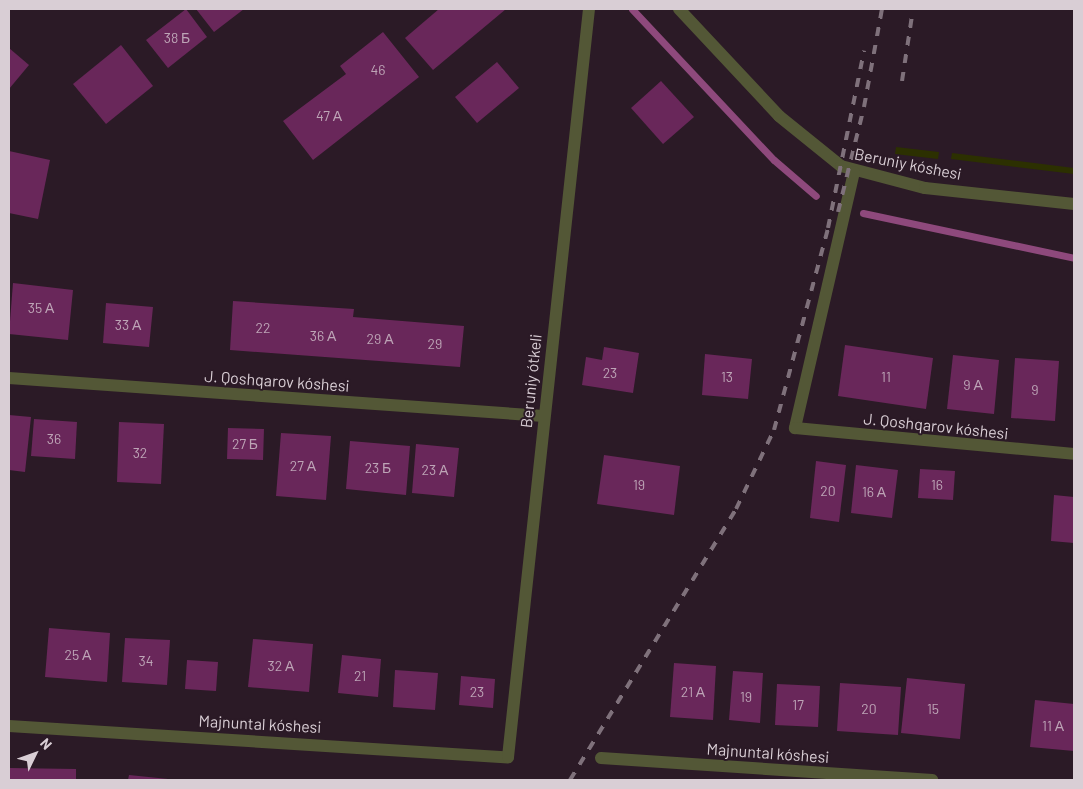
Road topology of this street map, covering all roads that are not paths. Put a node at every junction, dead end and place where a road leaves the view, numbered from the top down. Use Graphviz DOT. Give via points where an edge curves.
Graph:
graph roads {
  1 [pos="589,9"];
  2 [pos="679,9"];
  3 [pos="854,172"];
  4 [pos="1074,204"];
  5 [pos="9,378"];
  6 [pos="544,416"];
  7 [pos="1074,454"];
  8 [pos="9,726"];
  9 [pos="508,757"];
  10 [pos="601,758"];
  11 [pos="932,780"];
  1 -- 6 [label="street, Beruniy ótkeli"];
  2 -- 3 [label="street, Beruniy kóshesi" via="779,116 809,143"];
  3 -- 4 [label="street, Beruniy kóshesi" via="925,188"];
  3 -- 7 [label="street, J. Qoshqarov kóshesi" via="795,428"];
  5 -- 6 [label="street, J. Qoshqarov kóshesi"];
  6 -- 9 [label="street, Beruniy ótkeli"];
  8 -- 9 [label="street, Majnuntal kóshesi"];
  10 -- 11 [label="street, Majnuntal kóshesi"];
}
